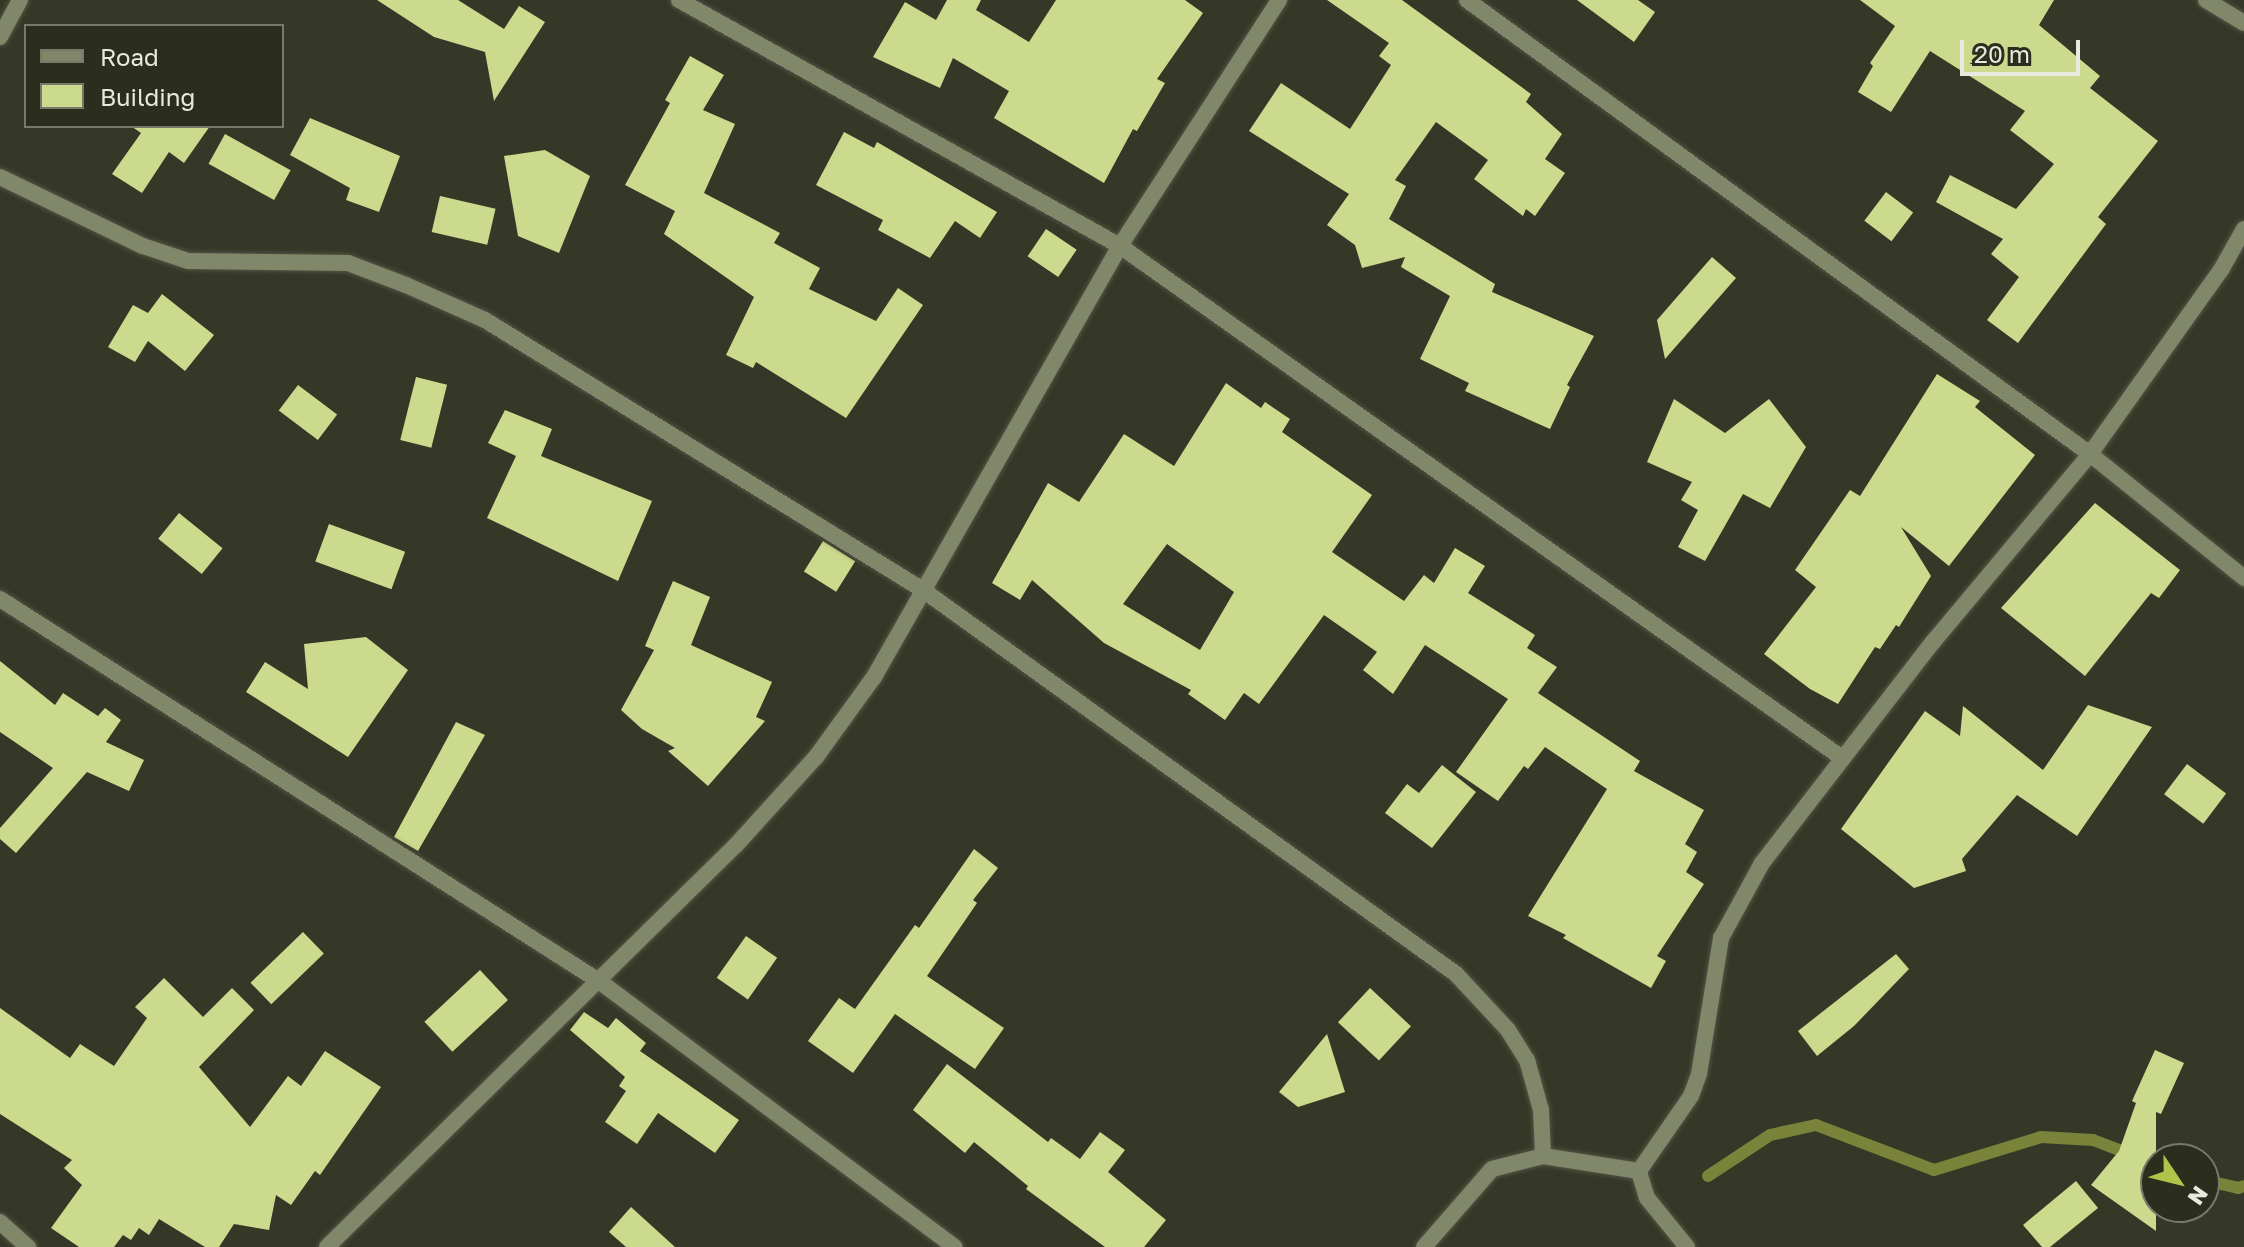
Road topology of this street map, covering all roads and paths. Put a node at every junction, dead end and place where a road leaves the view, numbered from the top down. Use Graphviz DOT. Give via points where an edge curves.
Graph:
graph roads {
  1 [pos="20,0"];
  2 [pos="679,0"];
  3 [pos="1279,0"];
  4 [pos="1467,0"];
  5 [pos="2206,0"];
  6 [pos="2244,23"];
  7 [pos="0,37"];
  8 [pos="0,177"];
  9 [pos="2244,229"];
  10 [pos="1120,246"];
  11 [pos="2090,454"];
  12 [pos="2244,578"];
  13 [pos="923,590"];
  14 [pos="0,599"];
  15 [pos="1842,758"];
  16 [pos="599,981"];
  17 [pos="1543,1156"];
  18 [pos="1639,1171"];
  19 [pos="0,1222"];
  20 [pos="28,1247"];
  21 [pos="327,1247"];
  22 [pos="955,1247"];
  23 [pos="1424,1247"];
  24 [pos="1687,1247"];
  1 -- 7 [label="street"];
  2 -- 10 [label="street"];
  3 -- 10 [label="street"];
  4 -- 11 [label="street"];
  5 -- 6 [label="street"];
  8 -- 13 [label="street" via="143,246 188,261 348,263 485,320"];
  9 -- 11 [label="street" via="2221,270"];
  10 -- 13 [label="street"];
  10 -- 15 [label="street"];
  11 -- 12 [label="street"];
  11 -- 15 [label="street"];
  13 -- 16 [label="street" via="874,677 816,757"];
  13 -- 17 [label="street" via="1456,974 1508,1030 1527,1060 1541,1110"];
  14 -- 16 [label="street"];
  15 -- 18 [label="street" via="1762,863 1721,938 1695,1085"];
  16 -- 21 [label="street"];
  16 -- 22 [label="street"];
  17 -- 18 [label="street"];
  17 -- 23 [label="street" via="1492,1169"];
  18 -- 24 [label="street" via="1647,1198"];
  19 -- 20 [label="street"];
}
